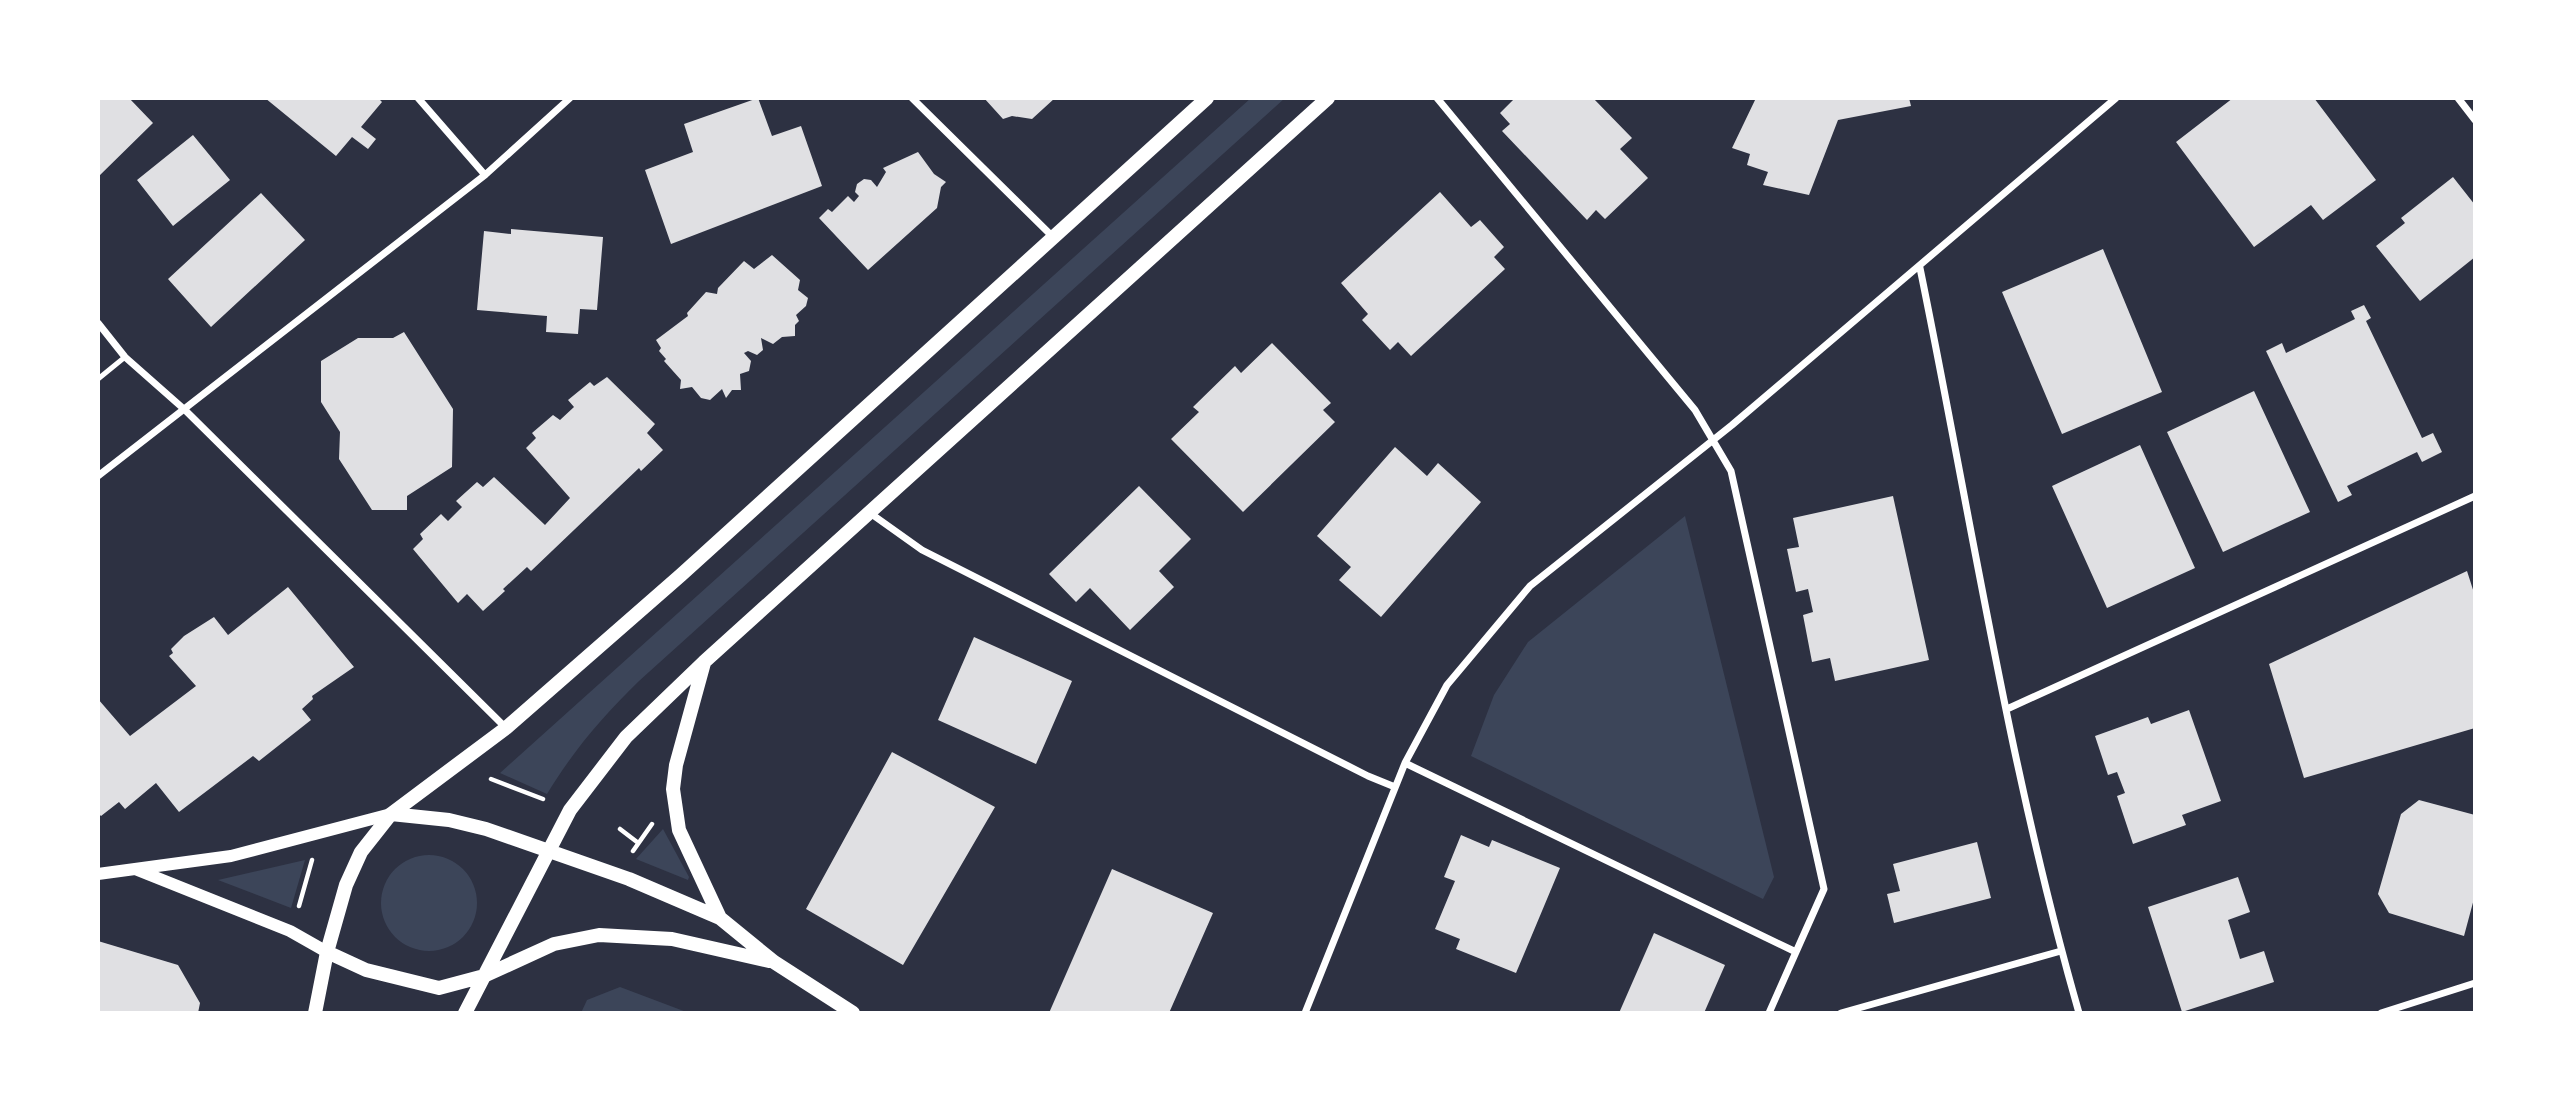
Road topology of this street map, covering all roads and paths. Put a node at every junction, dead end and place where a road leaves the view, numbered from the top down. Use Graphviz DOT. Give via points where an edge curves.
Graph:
graph roads {
  1 [pos="418,98"];
  2 [pos="570,98"];
  3 [pos="912,98"];
  4 [pos="1207,98"];
  5 [pos="1328,98"];
  6 [pos="1437,98"];
  7 [pos="2116,98"];
  8 [pos="2458,98"];
  9 [pos="2475,120"];
  10 [pos="485,175"];
  11 [pos="1054,238"];
  12 [pos="1920,268"];
  13 [pos="98,323"];
  14 [pos="125,357"];
  15 [pos="98,379"];
  16 [pos="185,410"];
  17 [pos="1713,440"];
  18 [pos="98,475"];
  19 [pos="2475,496"];
  20 [pos="870,513"];
  21 [pos="704,662"];
  22 [pos="2007,709"];
  23 [pos="506,728"];
  24 [pos="1405,763"];
  25 [pos="491,779"];
  26 [pos="1395,787"];
  27 [pos="544,799"];
  28 [pos="391,814"];
  29 [pos="660,817"];
  30 [pos="620,830"];
  31 [pos="637,842"];
  32 [pos="549,849"];
  33 [pos="631,855"];
  34 [pos="313,859"];
  35 [pos="134,869"];
  36 [pos="98,874"];
  37 [pos="297,910"];
  38 [pos="720,918"];
  39 [pos="327,951"];
  40 [pos="2061,951"];
  41 [pos="1796,952"];
  42 [pos="774,962"];
  43 [pos="484,976"];
  44 [pos="2475,982"];
  45 [pos="316,1013"];
  46 [pos="465,1013"];
  47 [pos="853,1013"];
  48 [pos="1305,1013"];
  49 [pos="1769,1013"];
  50 [pos="1841,1013"];
  51 [pos="2079,1013"];
  52 [pos="2381,1013"];
  1 -- 10 [label="street"];
  2 -- 10 [label="street"];
  3 -- 11 [label="street"];
  4 -- 11 [label="main road"];
  5 -- 20 [label="main road"];
  6 -- 17 [label="street" via="1695,410"];
  7 -- 12 [label="street"];
  8 -- 9 [label="street"];
  10 -- 16 [label="street"];
  11 -- 23 [label="main road"];
  12 -- 17 [label="street"];
  12 -- 22 [label="street"];
  13 -- 14 [label="street"];
  14 -- 15 [label="lane"];
  14 -- 16 [label="street"];
  16 -- 18 [label="street"];
  16 -- 23 [label="street"];
  17 -- 24 [label="street" via="1530,586 1447,685"];
  17 -- 41 [label="street" via="1734,480 1824,889"];
  19 -- 22 [label="street"];
  20 -- 21 [label="main road"];
  20 -- 26 [label="street" via="922,550"];
  21 -- 32 [label="main road" via="626,737 595,774"];
  21 -- 38 [label="main road" via="673,789 679,830"];
  22 -- 40 [label="street"];
  23 -- 28 [label="main road"];
  24 -- 26 [label="street"];
  24 -- 41 [label="street"];
  25 -- 27 [label="path"];
  26 -- 48 [label="street"];
  28 -- 32 [label="main road" via="449,820"];
  28 -- 35 [label="street" via="231,856"];
  28 -- 39 [label="main road" via="361,852"];
  29 -- 31 [label="path"];
  30 -- 31 [label="path"];
  31 -- 33 [label="path"];
  32 -- 38 [label="main road"];
  32 -- 43 [label="main road"];
  34 -- 37 [label="path"];
  35 -- 36 [label="street"];
  35 -- 39 [label="street" via="290,931"];
  38 -- 42 [label="main road"];
  39 -- 43 [label="main road" via="366,970 439,988"];
  39 -- 45 [label="main road"];
  40 -- 50 [label="street"];
  40 -- 51 [label="street"];
  41 -- 49 [label="street"];
  42 -- 43 [label="main road" via="672,939 598,935 554,944"];
  42 -- 47 [label="main road"];
  43 -- 46 [label="main road"];
  44 -- 52 [label="street"];
}
